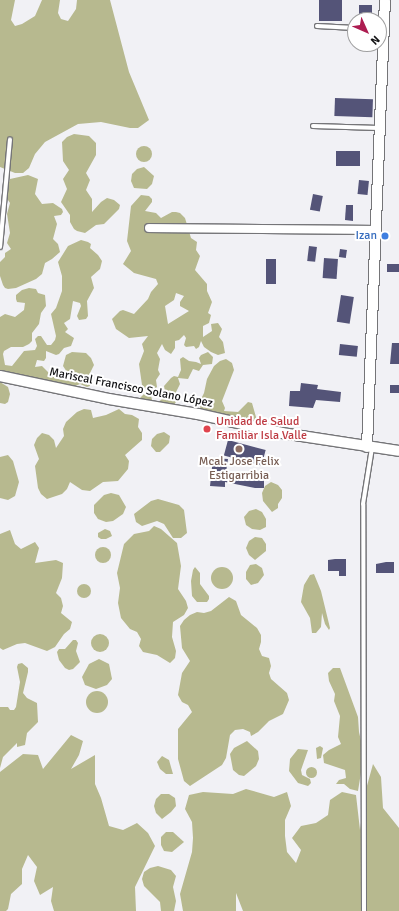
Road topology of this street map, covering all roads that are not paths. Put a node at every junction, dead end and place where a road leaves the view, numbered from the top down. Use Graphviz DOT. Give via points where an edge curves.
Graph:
graph roads {
  1 [pos="385,0"];
  2 [pos="383,12"];
  3 [pos="317,26"];
  4 [pos="347,28"];
  5 [pos="381,52"];
  6 [pos="313,126"];
  7 [pos="380,128"];
  8 [pos="10,139"];
  9 [pos="149,228"];
  10 [pos="374,230"];
  11 [pos="0,247"];
  12 [pos="0,376"];
  13 [pos="370,447"];
  14 [pos="399,451"];
  15 [pos="364,911"];
  1 -- 2 [label="street"];
  3 -- 4 [label="lane"];
  5 -- 7 [label="street"];
  6 -- 7 [label="lane"];
  7 -- 10 [label="street"];
  8 -- 11 [label="lane"];
  9 -- 10 [label="street"];
  10 -- 13 [label="street"];
  12 -- 13 [label="street, Mariscal Francisco Solano López" via="282,433"];
  13 -- 14 [label="street, Mariscal Francisco Solano López"];
  13 -- 15 [label="lane" via="363,504"];
}
